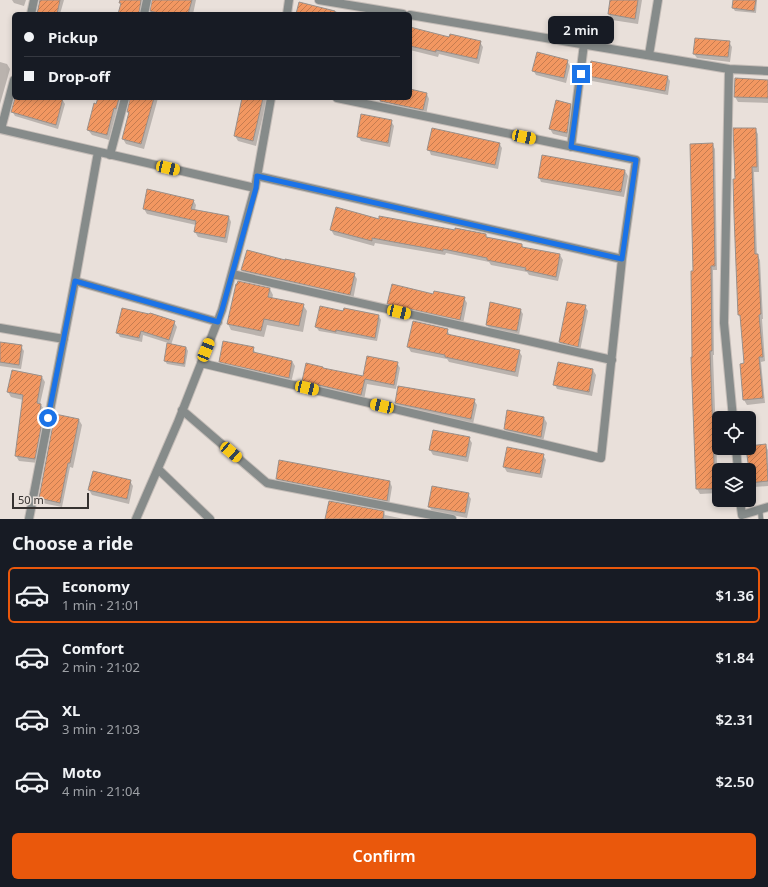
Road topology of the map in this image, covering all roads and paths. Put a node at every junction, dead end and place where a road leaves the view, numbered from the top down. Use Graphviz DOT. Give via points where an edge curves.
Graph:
graph roads {
  1 [pos="34,0"];
  2 [pos="147,0"];
  3 [pos="289,0"];
  4 [pos="319,0"];
  5 [pos="658,0"];
  6 [pos="31,12"];
  7 [pos="144,12"];
  8 [pos="287,12"];
  9 [pos="391,12"];
  10 [pos="412,15"];
  11 [pos="584,44"];
  12 [pos="649,55"];
  13 [pos="729,69"];
  14 [pos="768,71"];
  15 [pos="12,88"];
  16 [pos="124,100"];
  17 [pos="271,100"];
  18 [pos="347,100"];
  19 [pos="1,129"];
  20 [pos="571,147"];
  21 [pos="98,152"];
  22 [pos="110,155"];
  23 [pos="257,176"];
  24 [pos="256,188"];
  25 [pos="622,259"];
  26 [pos="232,274"];
  27 [pos="75,281"];
  28 [pos="218,322"];
  29 [pos="0,328"];
  30 [pos="64,339"];
  31 [pos="612,360"];
  32 [pos="201,363"];
  33 [pos="182,410"];
  34 [pos="732,411"];
  35 [pos="158,468"];
  36 [pos="741,507"];
  37 [pos="764,508"];
  38 [pos="29,519"];
  39 [pos="136,519"];
  40 [pos="210,519"];
  41 [pos="452,519"];
  42 [pos="761,519"];
  1 -- 6 [label="street"];
  2 -- 7 [label="street"];
  3 -- 8 [label="street"];
  4 -- 9 [label="street"];
  5 -- 12 [label="street"];
  10 -- 11 [label="street"];
  11 -- 12 [label="street"];
  11 -- 20 [label="street"];
  12 -- 13 [label="street"];
  13 -- 14 [label="street"];
  13 -- 34 [label="street" via="724,323"];
  15 -- 19 [label="street"];
  16 -- 22 [label="street"];
  17 -- 23 [label="street"];
  18 -- 20 [label="street"];
  19 -- 21 [label="street"];
  20 -- 25 [label="street" via="636,160"];
  21 -- 22 [label="street"];
  21 -- 27 [label="street"];
  22 -- 24 [label="street"];
  23 -- 24 [label="street"];
  23 -- 25 [label="street"];
  24 -- 26 [label="street"];
  25 -- 31 [label="street"];
  26 -- 28 [label="street"];
  26 -- 31 [label="street"];
  27 -- 28 [label="street"];
  27 -- 30 [label="street"];
  28 -- 32 [label="street"];
  29 -- 30 [label="street"];
  30 -- 38 [label="street"];
  31 -- 32 [label="street" via="601,458"];
  32 -- 33 [label="street"];
  33 -- 35 [label="street"];
  33 -- 41 [label="street" via="267,483"];
  35 -- 39 [label="street"];
  35 -- 40 [label="street"];
  36 -- 37 [label="street" via="742,515"];
  37 -- 42 [label="lane"];
}
